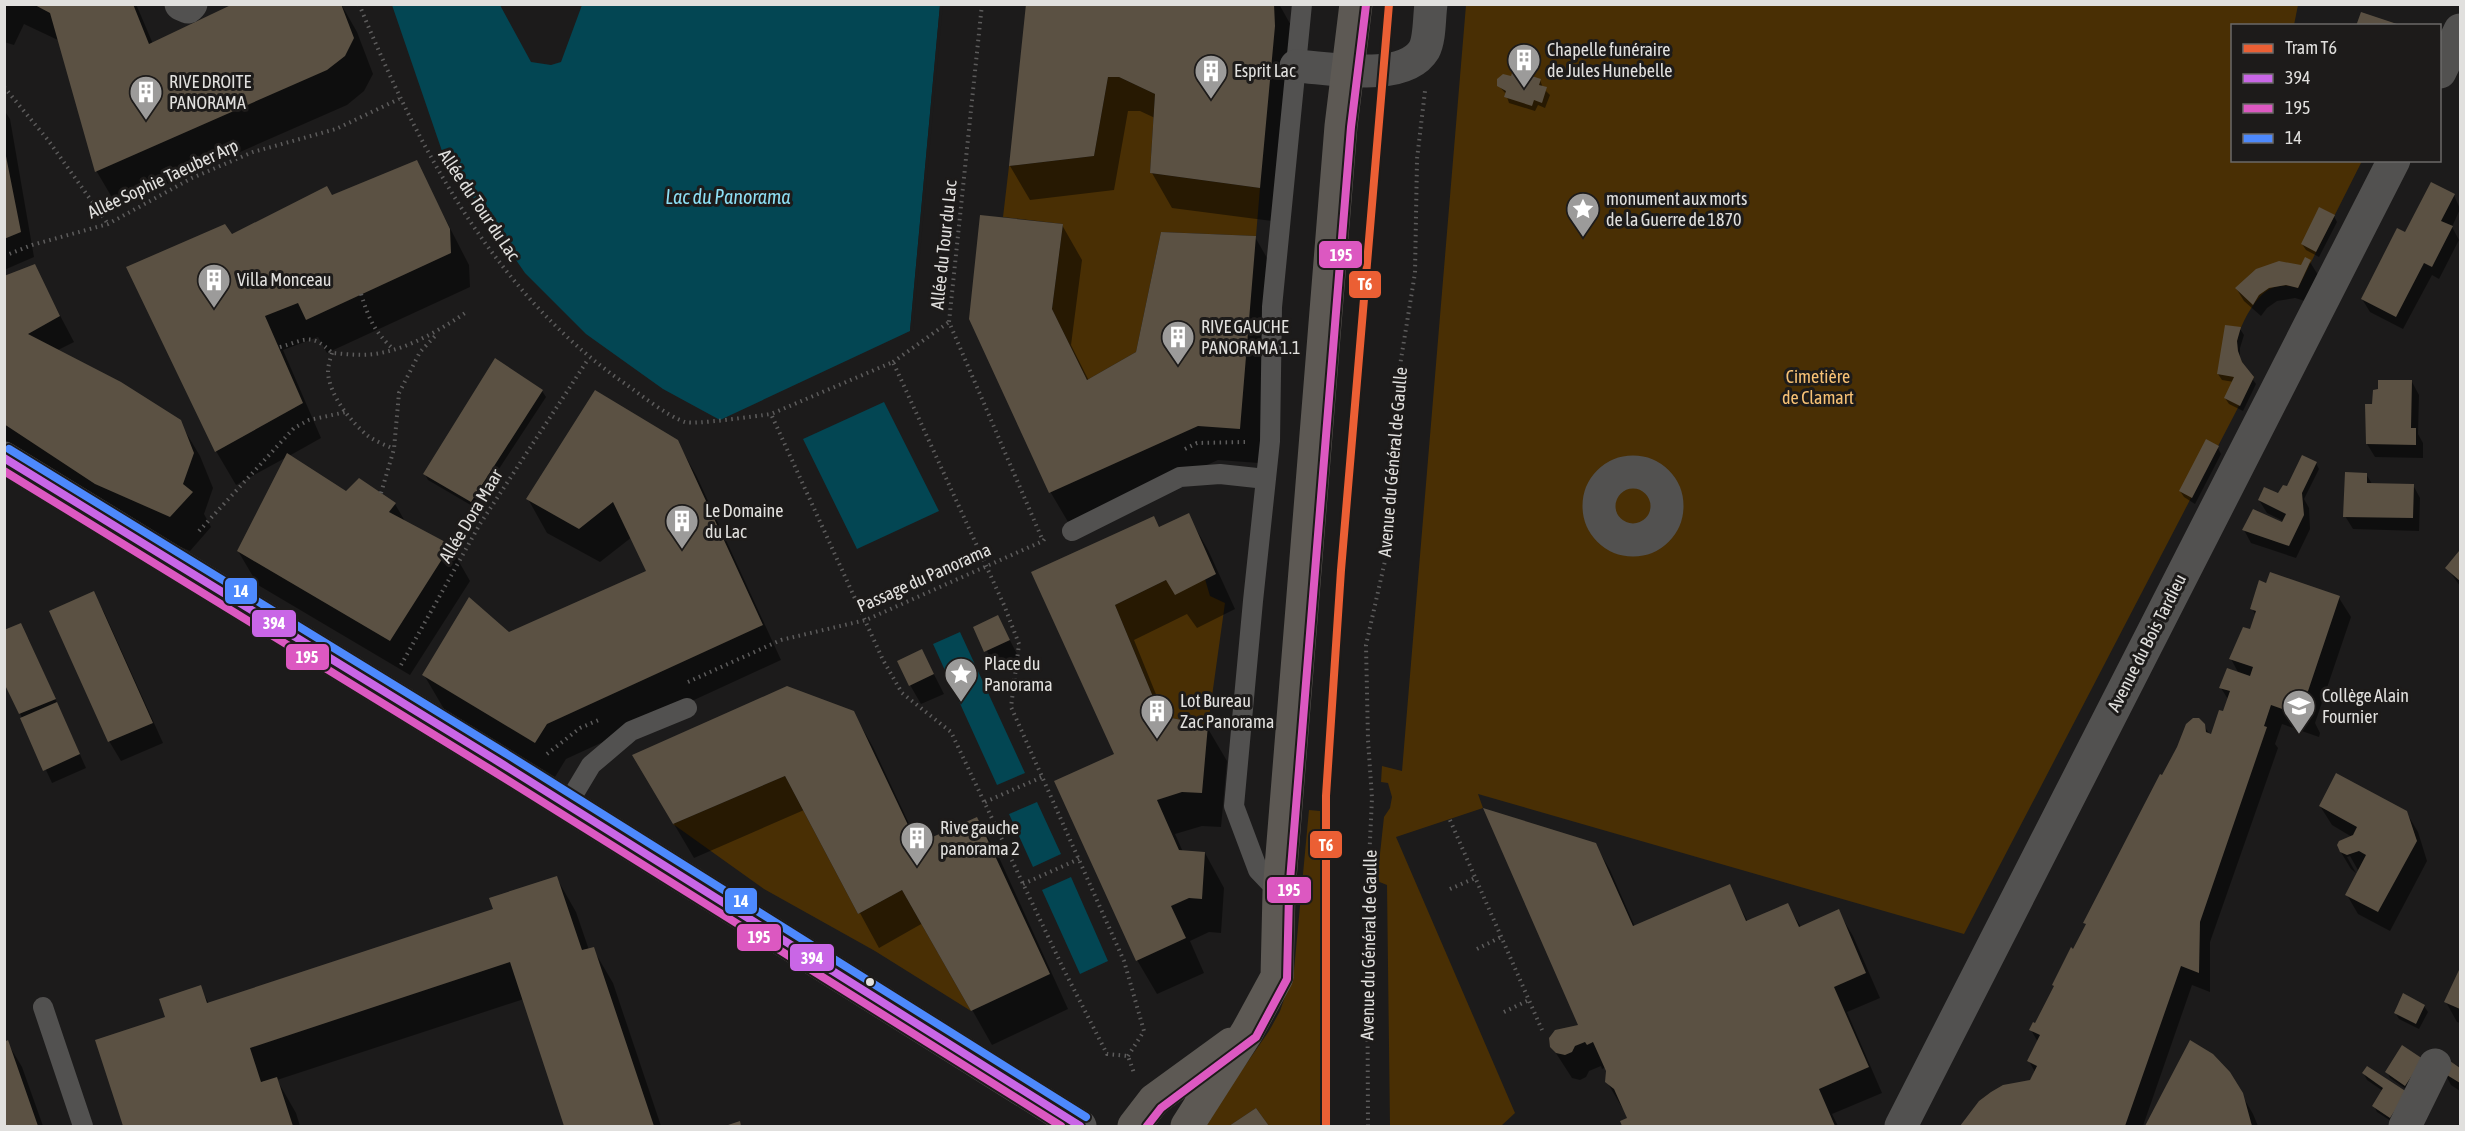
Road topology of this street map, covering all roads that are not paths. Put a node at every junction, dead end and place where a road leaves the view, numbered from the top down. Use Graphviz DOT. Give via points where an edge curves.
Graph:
graph roads {
  1 [pos="181,4"];
  2 [pos="191,4"];
  3 [pos="1302,4"];
  4 [pos="1356,4"];
  5 [pos="1431,4"];
  6 [pos="2460,30"];
  7 [pos="1296,66"];
  8 [pos="2441,68"];
  9 [pos="1347,69"];
  10 [pos="2393,162"];
  11 [pos="4,458"];
  12 [pos="1266,478"];
  13 [pos="1072,531"];
  14 [pos="687,708"];
  15 [pos="567,805"];
  16 [pos="1279,892"];
  17 [pos="43,1007"];
  18 [pos="1247,1032"];
  19 [pos="2435,1065"];
  20 [pos="83,1126"];
  21 [pos="1080,1126"];
  22 [pos="1134,1126"];
  23 [pos="1187,1126"];
  24 [pos="1901,1126"];
  25 [pos="2405,1126"];
  1 -- 2 [label="street"];
  3 -- 7 [label="lane"];
  4 -- 9 [label="main road"];
  5 -- 9 [label="street" via="1425,48 1416,59 1383,72"];
  6 -- 8 [label="street"];
  7 -- 9 [label="street"];
  7 -- 12 [label="lane" via="1272,307"];
  9 -- 16 [label="main road"];
  10 -- 24 [label="street, Avenue du Bois Tardieu"];
  11 -- 15 [label="street"];
  12 -- 13 [label="lane" via="1220,474 1179,477"];
  12 -- 16 [label="lane" via="1234,806 1258,870"];
  14 -- 15 [label="lane" via="631,731 591,765"];
  15 -- 21 [label="street"];
  16 -- 18 [label="main road" via="1277,977"];
  17 -- 20 [label="lane"];
  18 -- 22 [label="main road" via="1154,1100"];
  18 -- 23 [label="main road"];
  19 -- 25 [label="street"];
}
